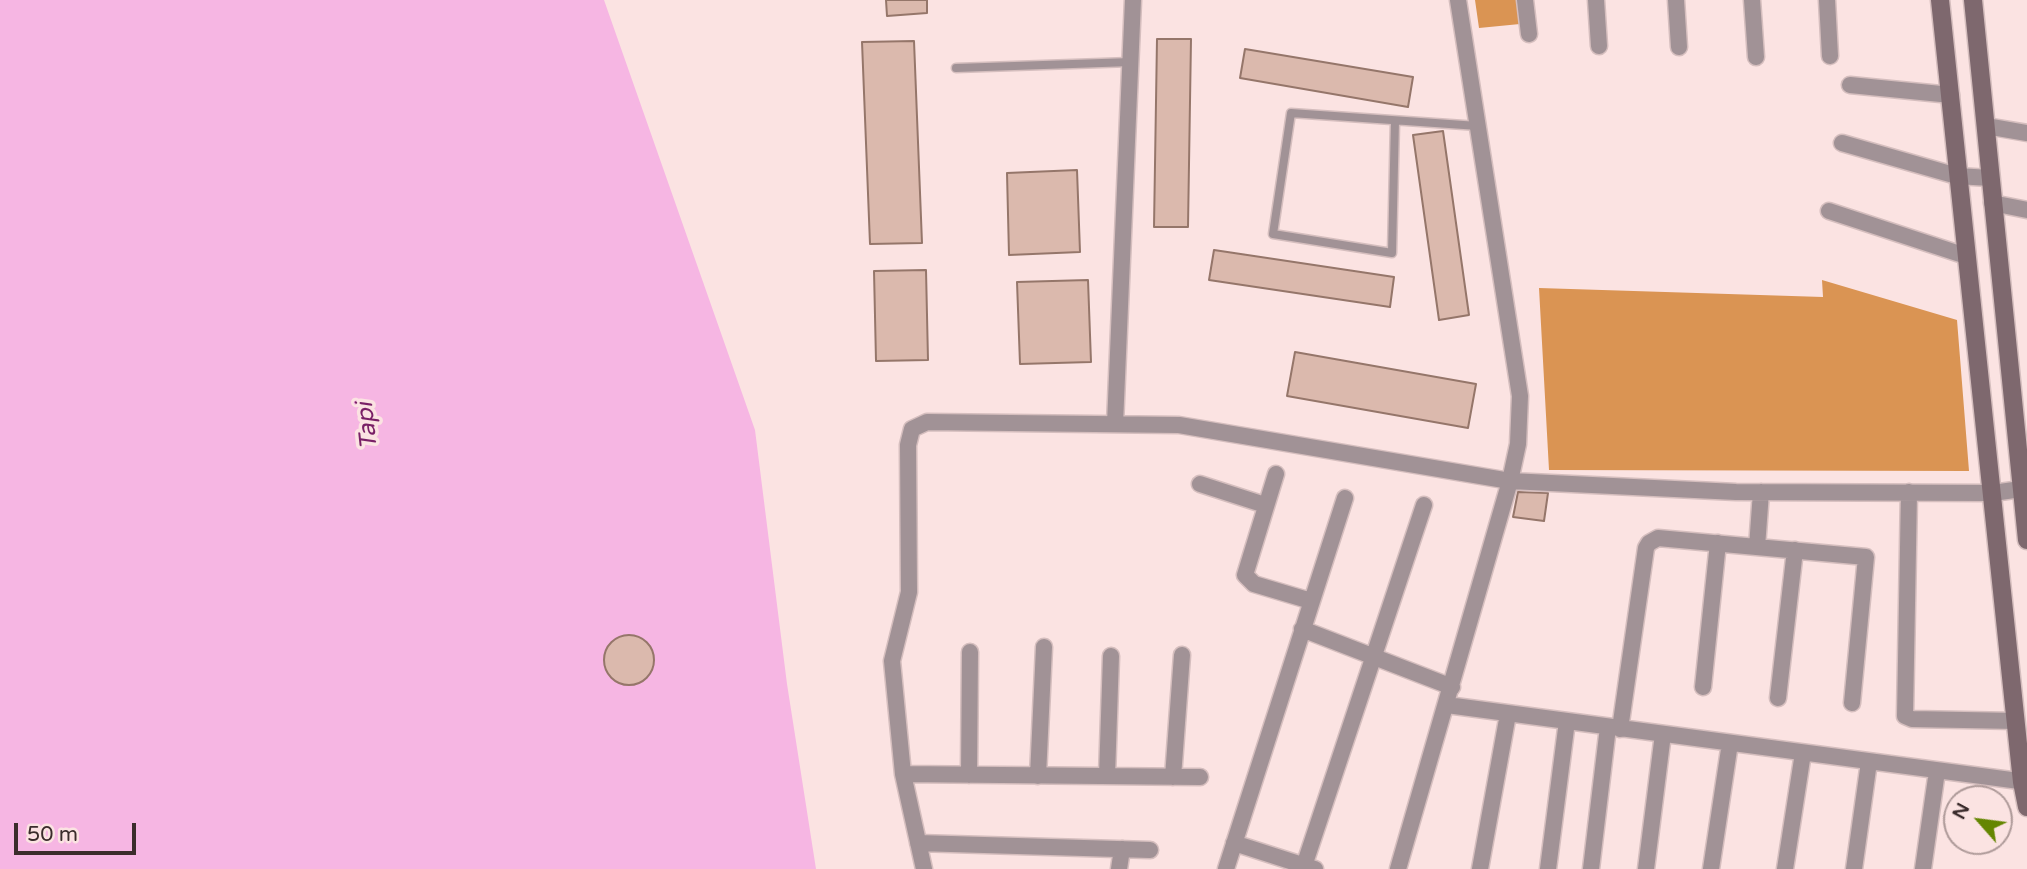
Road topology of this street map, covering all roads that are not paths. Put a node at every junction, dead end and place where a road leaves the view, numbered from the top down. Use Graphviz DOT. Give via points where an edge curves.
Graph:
graph roads {
  1 [pos="1133,0"];
  2 [pos="1458,0"];
  3 [pos="1525,0"];
  4 [pos="1596,0"];
  5 [pos="1676,0"];
  6 [pos="1752,0"];
  7 [pos="1827,0"];
  8 [pos="1940,0"];
  9 [pos="1973,0"];
  10 [pos="1529,34"];
  11 [pos="1599,46"];
  12 [pos="1679,47"];
  13 [pos="1830,56"];
  14 [pos="1756,57"];
  15 [pos="1131,62"];
  16 [pos="956,68"];
  17 [pos="1850,85"];
  18 [pos="1951,95"];
  19 [pos="1395,121"];
  20 [pos="1478,126"];
  21 [pos="1986,126"];
  22 [pos="2027,133"];
  23 [pos="1842,143"];
  24 [pos="1957,176"];
  25 [pos="1990,178"];
  26 [pos="1992,203"];
  27 [pos="2027,209"];
  28 [pos="1829,211"];
  29 [pos="1966,256"];
  30 [pos="1115,424"];
  31 [pos="2022,454"];
  32 [pos="1276,474"];
  33 [pos="1510,481"];
  34 [pos="1200,484"];
  35 [pos="2021,489"];
  36 [pos="1762,492"];
  37 [pos="1909,492"];
  38 [pos="1993,493"];
  39 [pos="1345,498"];
  40 [pos="1265,505"];
  41 [pos="1424,505"];
  42 [pos="2027,540"];
  43 [pos="1718,543"];
  44 [pos="1757,547"];
  45 [pos="1795,550"];
  46 [pos="1311,601"];
  47 [pos="1302,629"];
  48 [pos="1044,647"];
  49 [pos="970,652"];
  50 [pos="1182,655"];
  51 [pos="1374,655"];
  52 [pos="1111,656"];
  53 [pos="1452,687"];
  54 [pos="1703,687"];
  55 [pos="1778,698"];
  56 [pos="1853,703"];
  57 [pos="1447,705"];
  58 [pos="1508,714"];
  59 [pos="2016,721"];
  60 [pos="1567,722"];
  61 [pos="1614,728"];
  62 [pos="1663,734"];
  63 [pos="1730,743"];
  64 [pos="1803,753"];
  65 [pos="1869,762"];
  66 [pos="1937,771"];
  67 [pos="904,774"];
  68 [pos="969,775"];
  69 [pos="1038,776"];
  70 [pos="1107,776"];
  71 [pos="1173,777"];
  72 [pos="1200,777"];
  73 [pos="2024,782"];
  74 [pos="2027,807"];
  75 [pos="918,842"];
  76 [pos="1234,843"];
  77 [pos="1122,849"];
  78 [pos="1150,850"];
  79 [pos="1307,868"];
  80 [pos="924,869"];
  81 [pos="1119,869"];
  82 [pos="1226,869"];
  83 [pos="1398,869"];
  84 [pos="1480,869"];
  85 [pos="1548,869"];
  86 [pos="1591,869"];
  87 [pos="1646,869"];
  88 [pos="1711,869"];
  89 [pos="1786,869"];
  90 [pos="1854,869"];
  91 [pos="1923,869"];
  1 -- 15 [label="street"];
  2 -- 20 [label="street"];
  3 -- 10 [label="street"];
  4 -- 11 [label="street"];
  5 -- 12 [label="street"];
  6 -- 14 [label="street"];
  7 -- 13 [label="street"];
  8 -- 18 [label="street"];
  9 -- 21 [label="street"];
  15 -- 16 [label="lane"];
  15 -- 30 [label="street"];
  17 -- 18 [label="street"];
  18 -- 24 [label="street"];
  19 -- 20 [label="lane" via="1392,253 1273,234 1291,113"];
  20 -- 33 [label="street" via="1520,396 1518,444"];
  21 -- 22 [label="street"];
  21 -- 25 [label="street"];
  23 -- 24 [label="street"];
  24 -- 25 [label="street"];
  24 -- 29 [label="street"];
  25 -- 26 [label="street"];
  26 -- 27 [label="street"];
  26 -- 31 [label="street"];
  28 -- 29 [label="street"];
  29 -- 38 [label="street"];
  30 -- 33 [label="street" via="1179,425"];
  30 -- 67 [label="street" via="927,422 912,429 908,445 909,592 892,662"];
  31 -- 35 [label="street"];
  32 -- 40 [label="street"];
  33 -- 36 [label="street"];
  33 -- 53 [label="street"];
  34 -- 40 [label="street"];
  35 -- 38 [label="street"];
  35 -- 42 [label="street"];
  36 -- 37 [label="street"];
  36 -- 44 [label="street"];
  37 -- 38 [label="street"];
  37 -- 59 [label="street" via="1905,716"];
  38 -- 59 [label="street"];
  39 -- 46 [label="street"];
  40 -- 46 [label="street" via="1245,575 1254,584"];
  41 -- 51 [label="street"];
  43 -- 44 [label="street"];
  43 -- 54 [label="street"];
  43 -- 61 [label="street" via="1658,538 1648,543"];
  44 -- 45 [label="street"];
  45 -- 55 [label="street"];
  45 -- 56 [label="street" via="1860,555 1867,560"];
  46 -- 47 [label="street"];
  47 -- 51 [label="street"];
  47 -- 76 [label="street"];
  48 -- 69 [label="street"];
  49 -- 68 [label="street"];
  50 -- 71 [label="street"];
  51 -- 53 [label="street"];
  51 -- 79 [label="street"];
  52 -- 70 [label="street"];
  53 -- 57 [label="street"];
  57 -- 58 [label="street"];
  57 -- 83 [label="street"];
  58 -- 60 [label="street"];
  58 -- 84 [label="street"];
  59 -- 73 [label="street"];
  60 -- 61 [label="street"];
  60 -- 85 [label="street"];
  61 -- 62 [label="street"];
  61 -- 86 [label="street"];
  62 -- 63 [label="street"];
  62 -- 87 [label="street"];
  63 -- 64 [label="street"];
  63 -- 88 [label="street"];
  64 -- 65 [label="street"];
  64 -- 89 [label="street"];
  65 -- 66 [label="street"];
  65 -- 90 [label="street"];
  66 -- 73 [label="street"];
  66 -- 91 [label="street"];
  67 -- 68 [label="street"];
  67 -- 75 [label="street"];
  68 -- 69 [label="street"];
  69 -- 70 [label="street"];
  70 -- 71 [label="street"];
  71 -- 72 [label="street"];
  73 -- 74 [label="street"];
  75 -- 77 [label="street"];
  75 -- 80 [label="street"];
  76 -- 79 [label="street"];
  76 -- 82 [label="street"];
  77 -- 78 [label="street"];
  77 -- 81 [label="street"];
}
